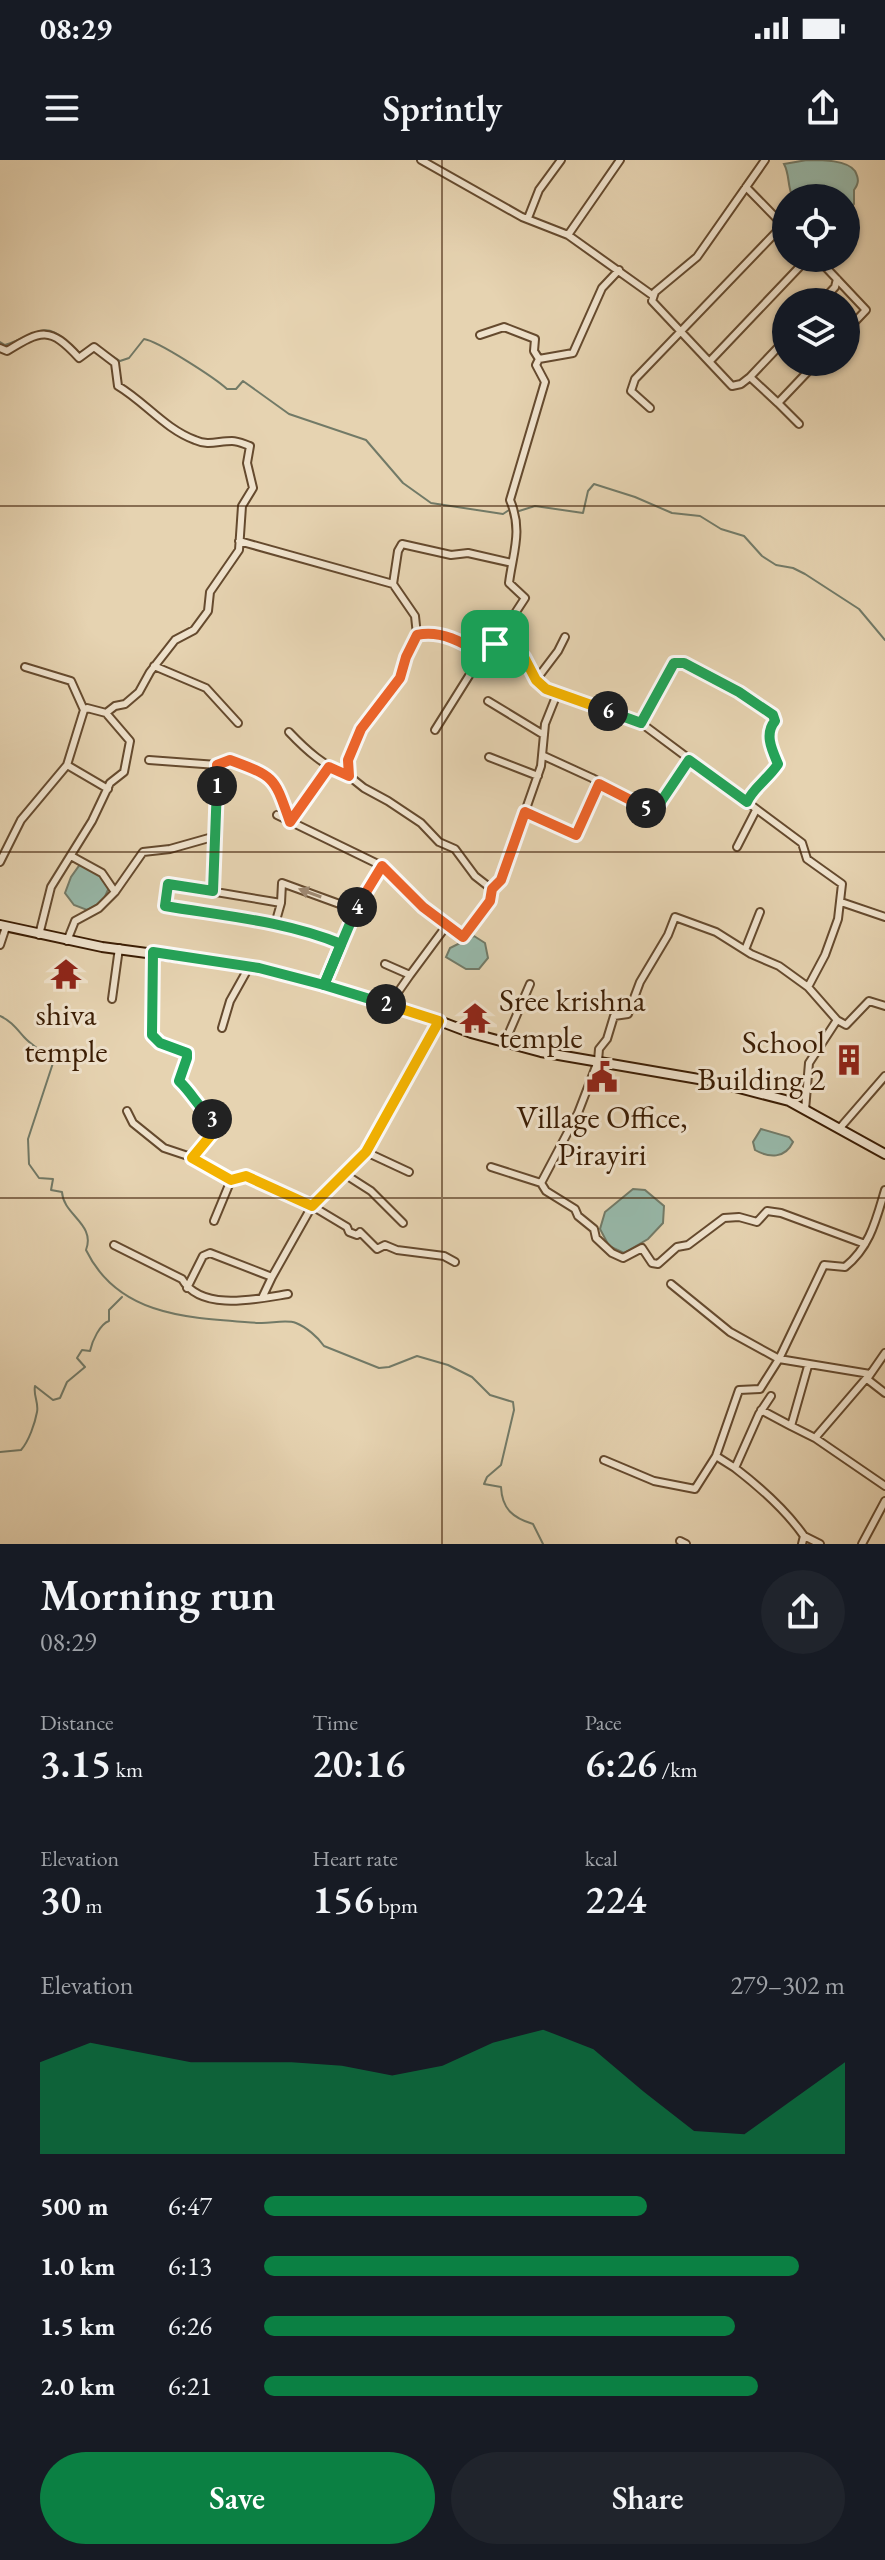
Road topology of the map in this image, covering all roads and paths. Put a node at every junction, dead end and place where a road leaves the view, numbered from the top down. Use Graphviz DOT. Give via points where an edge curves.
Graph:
graph roads {
  1 [pos="421,160"];
  2 [pos="561,160"];
  3 [pos="620,160"];
  4 [pos="765,160"];
  5 [pos="746,187"];
  6 [pos="772,214"];
  7 [pos="528,218"];
  8 [pos="568,235"];
  9 [pos="772,238"];
  10 [pos="619,270"];
  11 [pos="795,272"];
  12 [pos="830,272"];
  13 [pos="837,279"];
  14 [pos="834,288"];
  15 [pos="845,288"];
  16 [pos="652,295"];
  17 [pos="680,332"];
  18 [pos="480,335"];
  19 [pos="0,348"];
  20 [pos="772,354"];
  21 [pos="539,359"];
  22 [pos="710,361"];
  23 [pos="804,376"];
  24 [pos="750,377"];
  25 [pos="778,403"];
  26 [pos="650,408"];
  27 [pos="799,424"];
  28 [pos="239,541"];
  29 [pos="512,563"];
  30 [pos="393,584"];
  31 [pos="417,635"];
  32 [pos="565,637"];
  33 [pos="495,644"];
  34 [pos="482,655"];
  35 [pos="154,666"];
  36 [pos="25,667"];
  37 [pos="536,680"];
  38 [pos="557,694"];
  39 [pos="488,701"];
  40 [pos="84,710"];
  41 [pos="106,713"];
  42 [pos="238,723"];
  43 [pos="641,723"];
  44 [pos="435,730"];
  45 [pos="289,732"];
  46 [pos="544,735"];
  47 [pos="544,756"];
  48 [pos="489,757"];
  49 [pos="149,760"];
  50 [pos="689,760"];
  51 [pos="67,765"];
  52 [pos="217,765"];
  53 [pos="329,767"];
  54 [pos="349,776"];
  55 [pos="538,776"];
  56 [pos="599,784"];
  57 [pos="108,789"];
  58 [pos="747,802"];
  59 [pos="756,810"];
  60 [pos="525,812"];
  61 [pos="277,815"];
  62 [pos="290,822"];
  63 [pos="216,836"];
  64 [pos="737,847"];
  65 [pos="71,856"];
  66 [pos="0,862"];
  67 [pos="382,866"];
  68 [pos="492,889"];
  69 [pos="213,891"];
  70 [pos="115,892"];
  71 [pos="841,902"];
  72 [pos="281,903"];
  73 [pos="356,910"];
  74 [pos="760,912"];
  75 [pos="885,917"];
  76 [pos="275,924"];
  77 [pos="447,925"];
  78 [pos="3,926"];
  79 [pos="39,935"];
  80 [pos="67,941"];
  81 [pos="341,944"];
  82 [pos="0,945"];
  83 [pos="119,948"];
  84 [pos="745,950"];
  85 [pos="153,952"];
  86 [pos="385,964"];
  87 [pos="249,967"];
  88 [pos="410,975"];
  89 [pos="530,984"];
  90 [pos="324,985"];
  91 [pos="808,987"];
  92 [pos="112,999"];
  93 [pos="389,1005"];
  94 [pos="885,1006"];
  95 [pos="837,1020"];
  96 [pos="439,1021"];
  97 [pos="222,1028"];
  98 [pos="505,1042"];
  99 [pos="598,1061"];
  100 [pos="885,1076"];
  101 [pos="805,1110"];
  102 [pos="127,1111"];
  103 [pos="839,1129"];
  104 [pos="366,1152"];
  105 [pos="885,1154"];
  106 [pos="192,1158"];
  107 [pos="491,1167"];
  108 [pos="409,1172"];
  109 [pos="346,1175"];
  110 [pos="231,1180"];
  111 [pos="541,1183"];
  112 [pos="885,1190"];
  113 [pos="312,1206"];
  114 [pos="214,1221"];
  115 [pos="403,1223"];
  116 [pos="865,1244"];
  117 [pos="114,1245"];
  118 [pos="455,1262"];
  119 [pos="272,1277"];
  120 [pos="671,1284"];
  121 [pos="187,1288"];
  122 [pos="288,1294"];
  123 [pos="262,1298"];
  124 [pos="885,1353"];
  125 [pos="779,1359"];
  126 [pos="808,1366"];
  127 [pos="870,1374"];
  128 [pos="885,1393"];
  129 [pos="771,1396"];
  130 [pos="761,1410"];
  131 [pos="791,1426"];
  132 [pos="815,1438"];
  133 [pos="716,1456"];
  134 [pos="604,1460"];
  135 [pos="735,1468"];
  136 [pos="885,1486"];
  137 [pos="885,1501"];
  138 [pos="803,1540"];
  139 [pos="820,1544"];
  140 [pos="862,1544"];
  1 -- 7 [label="street"];
  2 -- 7 [label="street" via="539,190"];
  3 -- 8 [label="street"];
  4 -- 5 [label="street"];
  5 -- 6 [label="street"];
  5 -- 16 [label="street" via="697,257"];
  7 -- 8 [label="street"];
  8 -- 10 [label="street"];
  9 -- 17 [label="street"];
  10 -- 16 [label="street"];
  10 -- 21 [label="street" via="602,288 573,353"];
  11 -- 22 [label="street"];
  12 -- 13 [label="street"];
  13 -- 14 [label="street"];
  13 -- 15 [label="street"];
  16 -- 17 [label="street" via="653,303"];
  17 -- 22 [label="street"];
  17 -- 26 [label="street" via="632,385 631,391"];
  18 -- 21 [label="street" via="504,327 525,334 535,339"];
  19 -- 28 [label="street" via="7,351 43,333 62,339 79,358 94,347 115,363 118,386 164,423 208,444 233,441 250,446 247,463 253,488 242,506"];
  20 -- 24 [label="street"];
  21 -- 29 [label="street" via="536,365 545,382 510,500 518,531"];
  22 -- 24 [label="street" via="732,386"];
  23 -- 25 [label="street"];
  24 -- 25 [label="street"];
  25 -- 27 [label="street"];
  28 -- 30 [label="street"];
  28 -- 35 [label="street" via="239,550 210,592 208,611"];
  29 -- 30 [label="street" via="402,544"];
  29 -- 33 [label="street" via="509,583 525,598"];
  30 -- 31 [label="street" via="415,616"];
  31 -- 34 [label="street" via="459,640"];
  31 -- 54 [label="street" via="400,678 361,729 348,760"];
  32 -- 37 [label="street"];
  33 -- 34 [label="street"];
  33 -- 37 [label="street" via="524,657"];
  34 -- 44 [label="street"];
  35 -- 41 [label="street" via="139,692"];
  35 -- 42 [label="street" via="206,688"];
  36 -- 40 [label="street" via="71,681"];
  37 -- 38 [label="street"];
  38 -- 43 [label="street"];
  38 -- 46 [label="street"];
  39 -- 46 [label="street"];
  40 -- 41 [label="street"];
  40 -- 51 [label="street"];
  41 -- 57 [label="street" via="130,741 124,772"];
  43 -- 50 [label="street"];
  43 -- 58 [label="street" via="674,663 707,674 773,715 770,744 778,764"];
  45 -- 53 [label="street"];
  46 -- 47 [label="street"];
  47 -- 55 [label="street"];
  47 -- 56 [label="street"];
  48 -- 55 [label="street"];
  49 -- 52 [label="street"];
  50 -- 56 [label="street" via="654,812"];
  50 -- 58 [label="street"];
  51 -- 57 [label="street"];
  51 -- 66 [label="street" via="21,820"];
  52 -- 62 [label="street" via="230,760 271,778"];
  52 -- 63 [label="street"];
  53 -- 54 [label="street"];
  53 -- 62 [label="street"];
  54 -- 68 [label="street" via="455,849"];
  55 -- 60 [label="street"];
  56 -- 60 [label="street" via="576,835"];
  57 -- 65 [label="street"];
  58 -- 59 [label="street"];
  59 -- 64 [label="street"];
  59 -- 71 [label="street" via="802,843 807,859 839,880"];
  60 -- 68 [label="street" via="501,880"];
  61 -- 62 [label="street"];
  62 -- 67 [label="street"];
  63 -- 69 [label="street"];
  63 -- 70 [label="street" via="143,852"];
  65 -- 70 [label="street" via="102,873"];
  65 -- 79 [label="street" via="47,896"];
  67 -- 73 [label="street"];
  67 -- 77 [label="street"];
  68 -- 77 [label="street" via="490,901 463,937"];
  69 -- 72 [label="street"];
  69 -- 76 [label="street" via="168,884 165,906"];
  70 -- 80 [label="street" via="75,921"];
  71 -- 75 [label="street"];
  71 -- 91 [label="street" via="829,944"];
  73 -- 72 [label="street, one-way" via="282,883"];
  72 -- 76 [label="street"];
  73 -- 81 [label="street"];
  74 -- 84 [label="street"];
  76 -- 81 [label="street"];
  77 -- 88 [label="street"];
  78 -- 79 [label="main road"];
  78 -- 82 [label="street"];
  79 -- 80 [label="main road"];
  80 -- 83 [label="main road"];
  81 -- 90 [label="street"];
  83 -- 85 [label="main road"];
  83 -- 92 [label="street"];
  84 -- 91 [label="street"];
  84 -- 99 [label="street" via="675,917 628,1014 614,1016"];
  85 -- 87 [label="main road"];
  85 -- 106 [label="street" via="152,1035 187,1053 179,1081 216,1124"];
  86 -- 88 [label="street"];
  87 -- 90 [label="main road"];
  87 -- 97 [label="street"];
  88 -- 93 [label="street"];
  89 -- 98 [label="street"];
  90 -- 93 [label="main road"];
  91 -- 95 [label="street"];
  93 -- 96 [label="main road"];
  94 -- 95 [label="street" via="869,1001 846,1025"];
  95 -- 101 [label="street" via="807,1069"];
  96 -- 98 [label="main road"];
  96 -- 104 [label="street"];
  98 -- 99 [label="main road"];
  99 -- 101 [label="main road" via="716,1082"];
  99 -- 111 [label="street"];
  100 -- 103 [label="street"];
  101 -- 103 [label="main road"];
  102 -- 106 [label="street" via="133,1123 164,1148"];
  103 -- 105 [label="main road"];
  104 -- 108 [label="street"];
  104 -- 109 [label="street"];
  106 -- 110 [label="street"];
  107 -- 111 [label="street"];
  109 -- 113 [label="street"];
  109 -- 115 [label="street"];
  110 -- 113 [label="street" via="246,1176"];
  110 -- 114 [label="street"];
  111 -- 116 [label="street" via="623,1258 642,1248 658,1264 724,1218 757,1222 767,1211"];
  112 -- 116 [label="street"];
  113 -- 118 [label="street" via="349,1232 360,1232 377,1249 385,1245"];
  113 -- 119 [label="street"];
  116 -- 125 [label="street" via="845,1267 824,1265"];
  117 -- 121 [label="street" via="182,1279"];
  119 -- 121 [label="street" via="210,1253 203,1256"];
  119 -- 123 [label="street"];
  120 -- 125 [label="street" via="730,1332"];
  121 -- 123 [label="street" via="230,1301"];
  122 -- 123 [label="street"];
  124 -- 127 [label="street"];
  125 -- 126 [label="street"];
  125 -- 133 [label="street" via="760,1389 739,1390"];
  126 -- 127 [label="street"];
  126 -- 131 [label="street"];
  127 -- 128 [label="street" via="867,1379"];
  127 -- 132 [label="street"];
  129 -- 130 [label="street"];
  130 -- 131 [label="street"];
  130 -- 135 [label="street"];
  131 -- 132 [label="street"];
  132 -- 136 [label="street"];
  133 -- 134 [label="street" via="695,1489 654,1481"];
  133 -- 135 [label="street"];
  135 -- 138 [label="street" via="777,1504"];
  137 -- 140 [label="street"];
  138 -- 139 [label="street"];
}
